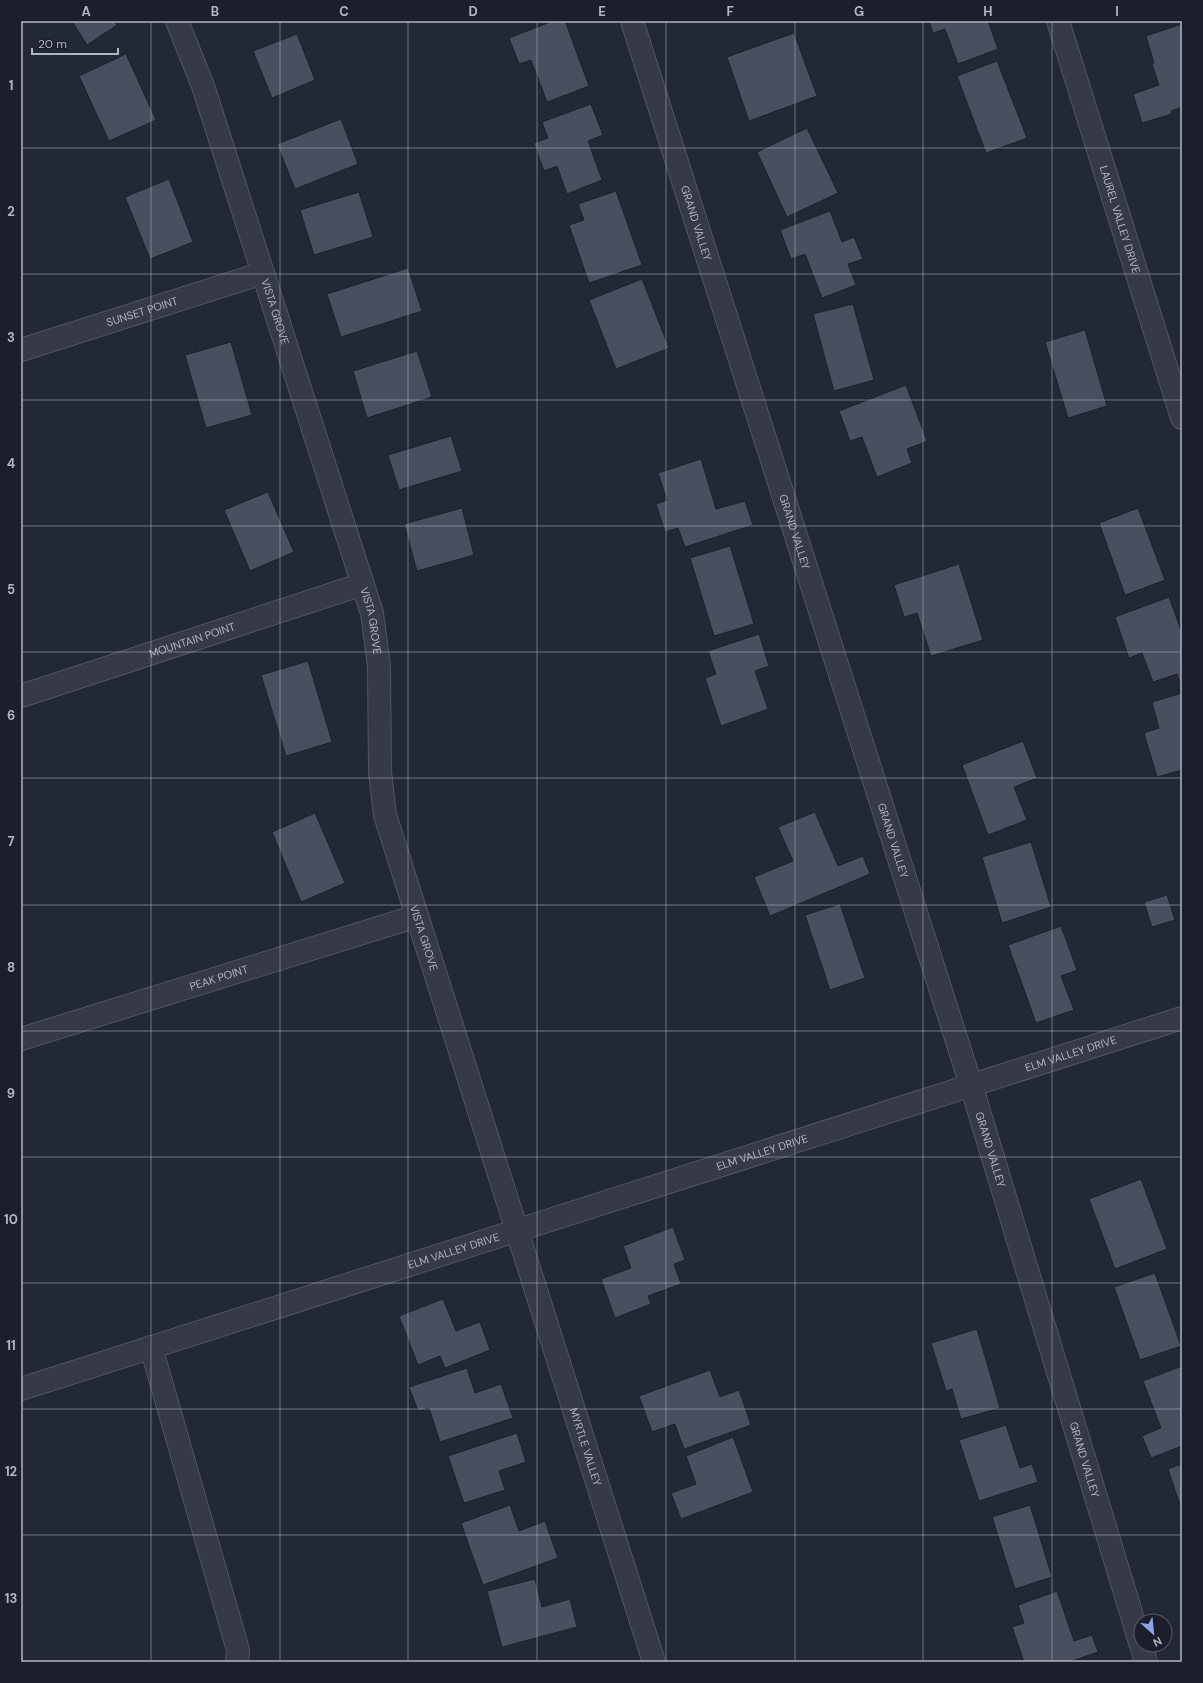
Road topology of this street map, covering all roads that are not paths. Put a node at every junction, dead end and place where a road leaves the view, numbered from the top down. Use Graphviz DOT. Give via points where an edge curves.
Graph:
graph roads {
  1 [pos="176,21"];
  2 [pos="632,21"];
  3 [pos="1058,21"];
  4 [pos="263,273"];
  5 [pos="21,350"];
  6 [pos="1182,418"];
  7 [pos="363,584"];
  8 [pos="21,696"];
  9 [pos="417,916"];
  10 [pos="1182,1018"];
  11 [pos="21,1039"];
  12 [pos="971,1085"];
  13 [pos="518,1231"];
  14 [pos="151,1347"];
  15 [pos="21,1390"];
  16 [pos="237,1662"];
  17 [pos="654,1662"];
  18 [pos="1146,1662"];
  1 -- 4 [label="street, VISTA GROVE" via="203,86"];
  2 -- 12 [label="street, GRAND VALLEY"];
  3 -- 6 [label="street, LAUREL VALLEY DRIVE"];
  4 -- 5 [label="street, SUNSET POINT"];
  4 -- 7 [label="street, VISTA GROVE"];
  7 -- 8 [label="street, MOUNTAIN POINT"];
  7 -- 9 [label="street, VISTA GROVE" via="372,613 379,666 380,772 385,815"];
  9 -- 11 [label="street, PEAK POINT"];
  9 -- 13 [label="street, VISTA GROVE"];
  10 -- 12 [label="street, ELM VALLEY DRIVE"];
  12 -- 13 [label="street, ELM VALLEY DRIVE"];
  12 -- 18 [label="street, GRAND VALLEY"];
  13 -- 14 [label="street, ELM VALLEY DRIVE"];
  13 -- 17 [label="street, MYRTLE VALLEY"];
  14 -- 15 [label="street, ELM VALLEY DRIVE"];
  14 -- 16 [label="street" via="238,1650"];
}
